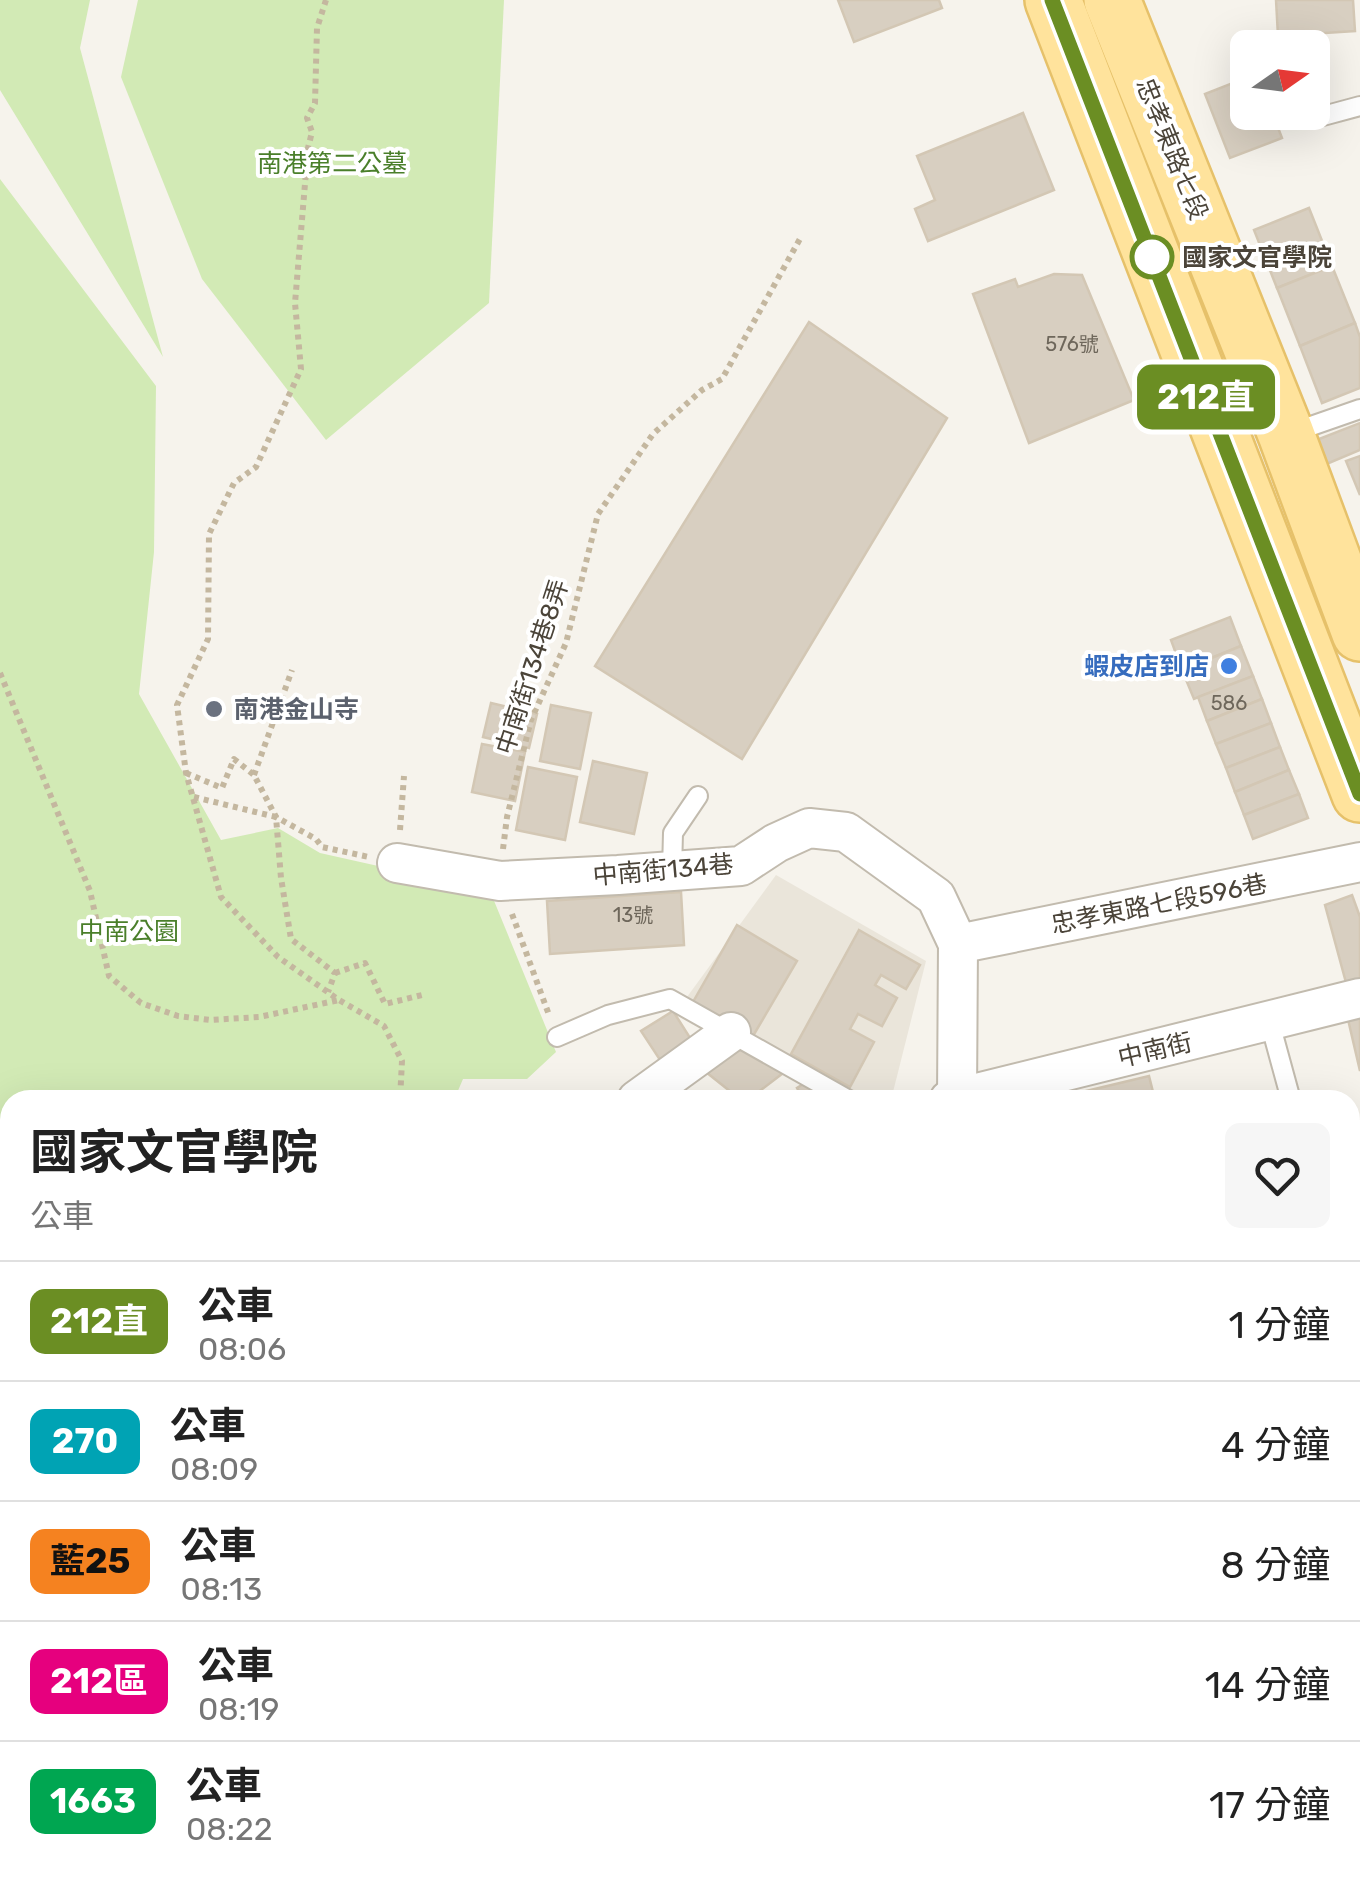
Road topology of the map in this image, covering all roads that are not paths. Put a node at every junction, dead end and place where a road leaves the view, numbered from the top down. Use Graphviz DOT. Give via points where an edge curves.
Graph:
graph roads {
  1 [pos="1052,0"];
  2 [pos="1112,0"];
  3 [pos="1360,106"];
  4 [pos="1330,114"];
  5 [pos="1360,409"];
  6 [pos="1286,434"];
  7 [pos="1360,634"];
  8 [pos="1360,794"];
  9 [pos="698,796"];
  10 [pos="1360,862"];
  11 [pos="397,864"];
  12 [pos="672,871"];
  13 [pos="958,944"];
  14 [pos="1360,998"];
  15 [pos="1270,1023"];
  16 [pos="731,1032"];
  17 [pos="558,1037"];
  18 [pos="651,1090"];
  19 [pos="832,1090"];
  20 [pos="954,1090"];
  21 [pos="991,1090"];
  22 [pos="1288,1090"];
  1 -- 8 [label="main road"];
  2 -- 6 [label="main road, 忠孝東路七段"];
  3 -- 4 [label="lane"];
  5 -- 6 [label="lane"];
  6 -- 7 [label="main road, 忠孝東路七段"];
  9 -- 12 [label="lane" via="673,832"];
  10 -- 13 [label="street, 忠孝東路七段596巷"];
  11 -- 12 [label="street, 中南街134巷" via="500,881"];
  12 -- 13 [label="street, 中南街134巷" via="741,866 809,828 846,832 936,897"];
  13 -- 20 [label="street, 中南街134巷"];
  14 -- 15 [label="street, 中南街"];
  15 -- 21 [label="street, 中南街"];
  15 -- 22 [label="lane"];
  16 -- 17 [label="lane" via="670,999"];
  16 -- 18 [label="street"];
  16 -- 19 [label="lane"];
}
